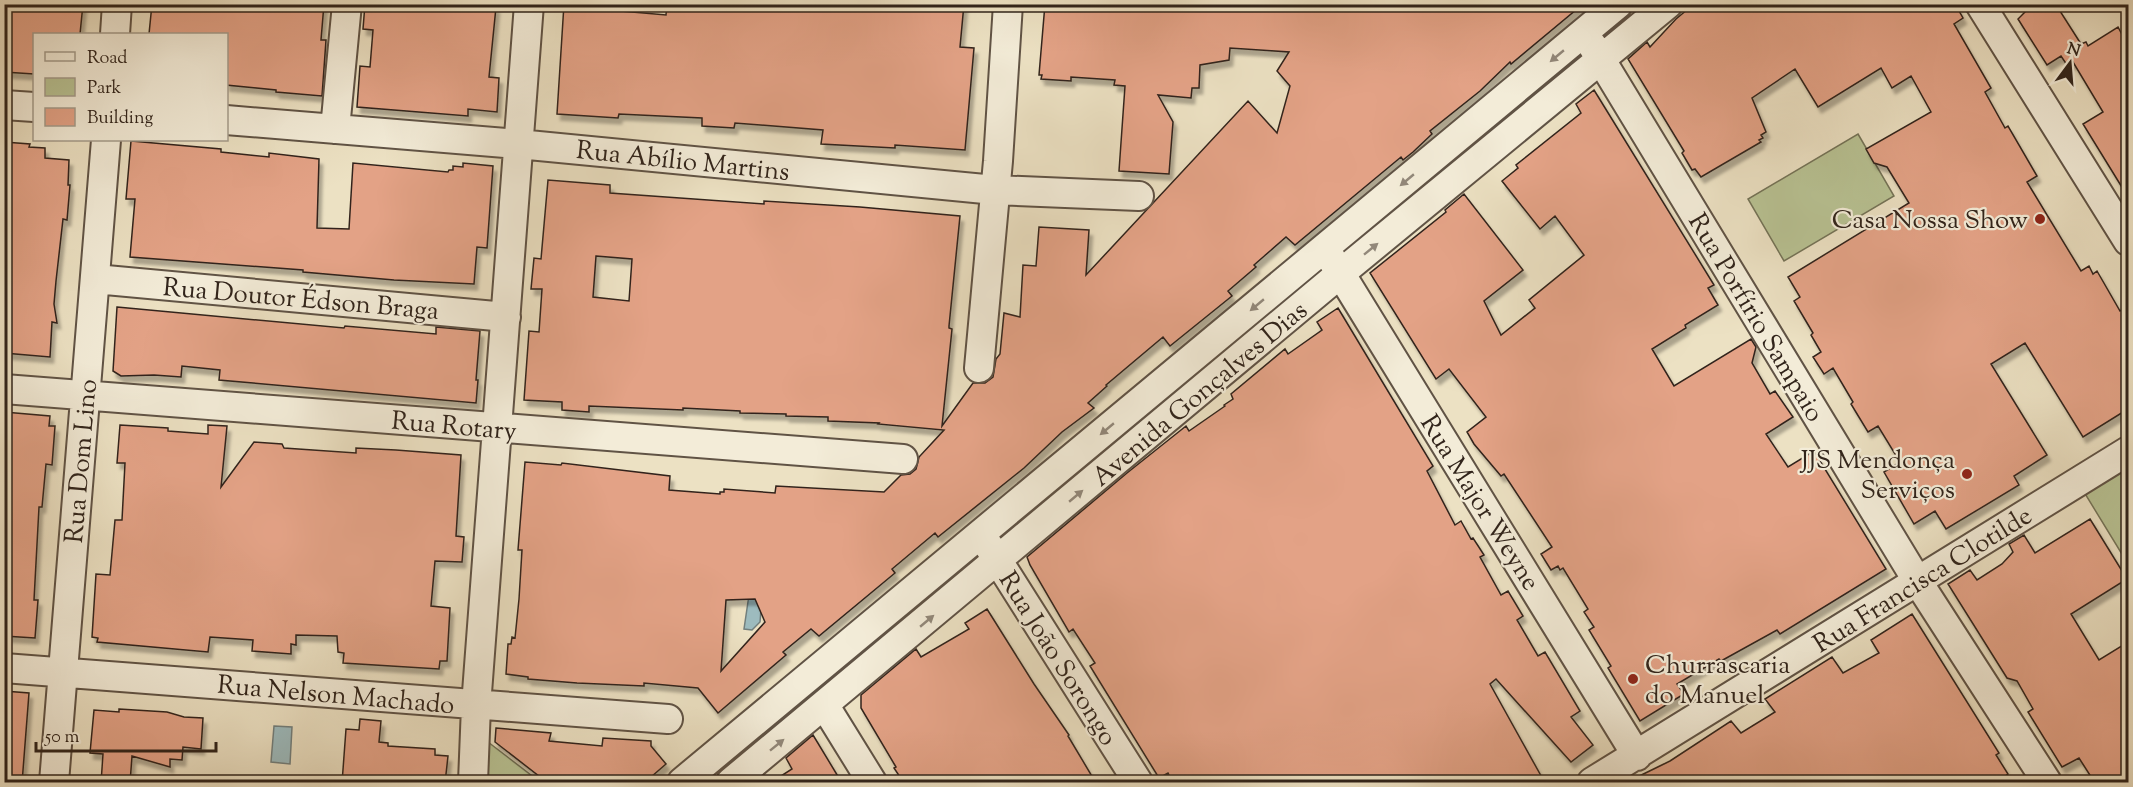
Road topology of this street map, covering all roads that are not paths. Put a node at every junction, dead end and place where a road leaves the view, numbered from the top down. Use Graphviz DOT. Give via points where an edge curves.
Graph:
graph roads {
  1 [pos="117,4"];
  2 [pos="347,4"];
  3 [pos="529,4"];
  4 [pos="1008,4"];
  5 [pos="1618,4"];
  6 [pos="1668,4"];
  7 [pos="1980,4"];
  8 [pos="115,33"];
  9 [pos="1584,34"];
  10 [pos="1602,59"];
  11 [pos="4,105"];
  12 [pos="33,107"];
  13 [pos="228,120"];
  14 [pos="335,129"];
  15 [pos="106,141"];
  16 [pos="518,144"];
  17 [pos="995,190"];
  18 [pos="1139,196"];
  19 [pos="2128,242"];
  20 [pos="1325,249"];
  21 [pos="1341,273"];
  22 [pos="95,279"];
  23 [pos="506,318"];
  24 [pos="979,368"];
  25 [pos="4,389"];
  26 [pos="85,395"];
  27 [pos="498,428"];
  28 [pos="2128,451"];
  29 [pos="903,459"];
  30 [pos="981,533"];
  31 [pos="998,562"];
  32 [pos="1918,582"];
  33 [pos="4,668"];
  34 [pos="62,672"];
  35 [pos="476,706"];
  36 [pos="825,706"];
  37 [pos="668,719"];
  38 [pos="1637,756"];
  39 [pos="54,783"];
  40 [pos="474,783"];
  41 [pos="682,783"];
  42 [pos="731,783"];
  43 [pos="872,783"];
  44 [pos="1138,783"];
  45 [pos="1592,783"];
  46 [pos="2047,783"];
  1 -- 8 [label="street"];
  2 -- 14 [label="street"];
  3 -- 16 [label="street"];
  4 -- 17 [label="street"];
  5 -- 9 [label="street, Avenida Gonçalves Dias"];
  6 -- 10 [label="street, Avenida Gonçalves Dias"];
  7 -- 19 [label="street"];
  9 -- 10 [label="street, Rua Porfírio Sampaio"];
  9 -- 20 [label="street, Avenida Gonçalves Dias, one-way"];
  21 -- 10 [label="street, Avenida Gonçalves Dias, one-way"];
  10 -- 32 [label="street, Rua Porfírio Sampaio"];
  11 -- 12 [label="street"];
  13 -- 14 [label="street, Rua Abílio Martins"];
  14 -- 16 [label="street, Rua Abílio Martins"];
  15 -- 22 [label="street, Rua Dom Lino"];
  16 -- 17 [label="street, Rua Abílio Martins"];
  16 -- 23 [label="street"];
  17 -- 18 [label="street, Rua Abílio Martins"];
  17 -- 24 [label="street"];
  20 -- 21 [label="street, Rua Major Weyne"];
  20 -- 30 [label="street, Avenida Gonçalves Dias, one-way"];
  31 -- 21 [label="street, Avenida Gonçalves Dias, one-way"];
  21 -- 38 [label="street, Rua Major Weyne"];
  22 -- 23 [label="street, Rua Doutor Édson Braga"];
  22 -- 26 [label="street, Rua Dom Lino"];
  23 -- 27 [label="street"];
  25 -- 26 [label="street, Rua Rotary"];
  26 -- 27 [label="street, Rua Rotary"];
  26 -- 34 [label="street, Rua Dom Lino"];
  27 -- 29 [label="street, Rua Rotary"];
  27 -- 35 [label="street"];
  28 -- 32 [label="street, Rua Francisca Clotilde"];
  30 -- 31 [label="street, Rua João Sorongo"];
  30 -- 41 [label="street, Avenida Gonçalves Dias"];
  36 -- 31 [label="street, Avenida Gonçalves Dias, one-way"];
  31 -- 44 [label="street, Rua João Sorongo"];
  32 -- 38 [label="street, Rua Francisca Clotilde"];
  32 -- 46 [label="street, Rua Porfírio Sampaio"];
  33 -- 34 [label="street, Rua Nelson Machado"];
  34 -- 35 [label="street, Rua Nelson Machado"];
  34 -- 39 [label="street, Rua Dom Lino"];
  35 -- 37 [label="street, Rua Nelson Machado"];
  35 -- 40 [label="street"];
  42 -- 36 [label="street, Avenida Gonçalves Dias, one-way"];
  36 -- 43 [label="street"];
  38 -- 45 [label="street, Rua Francisca Clotilde"];
}
